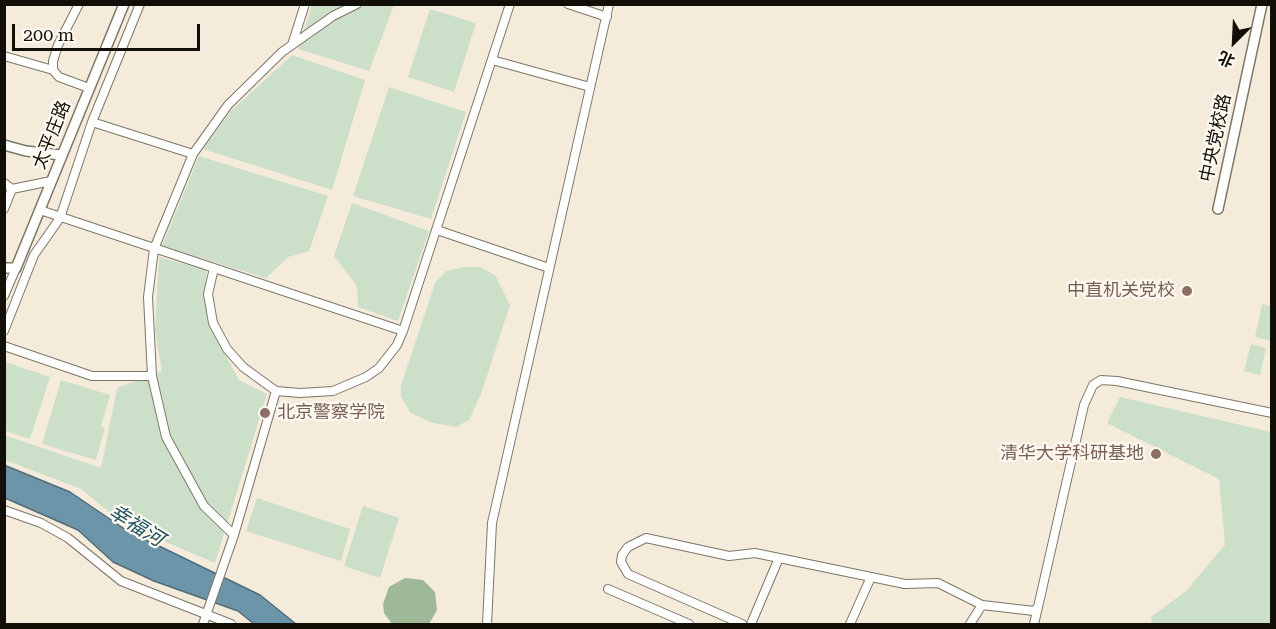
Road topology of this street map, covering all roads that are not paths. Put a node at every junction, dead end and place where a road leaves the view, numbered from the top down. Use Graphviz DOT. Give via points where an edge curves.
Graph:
graph roads {
  1 [pos="79,4"];
  2 [pos="124,4"];
  3 [pos="140,4"];
  4 [pos="305,4"];
  5 [pos="357,4"];
  6 [pos="510,4"];
  7 [pos="568,4"];
  8 [pos="609,4"];
  9 [pos="1262,4"];
  10 [pos="607,17"];
  11 [pos="292,45"];
  12 [pos="4,56"];
  13 [pos="492,60"];
  14 [pos="53,70"];
  15 [pos="590,87"];
  16 [pos="89,88"];
  17 [pos="92,122"];
  18 [pos="4,145"];
  19 [pos="193,154"];
  20 [pos="61,155"];
  21 [pos="51,181"];
  22 [pos="4,183"];
  23 [pos="12,189"];
  24 [pos="5,206"];
  25 [pos="1218,209"];
  26 [pos="40,210"];
  27 [pos="60,218"];
  28 [pos="437,230"];
  29 [pos="154,249"];
  30 [pos="4,268"];
  31 [pos="16,268"];
  32 [pos="214,268"];
  33 [pos="549,268"];
  34 [pos="4,296"];
  35 [pos="4,331"];
  36 [pos="404,331"];
  37 [pos="4,346"];
  38 [pos="152,376"];
  39 [pos="276,391"];
  40 [pos="1272,413"];
  41 [pos="4,510"];
  42 [pos="234,535"];
  43 [pos="779,558"];
  44 [pos="871,577"];
  45 [pos="608,589"];
  46 [pos="982,605"];
  47 [pos="1038,607"];
  48 [pos="207,610"];
  49 [pos="203,624"];
  50 [pos="231,624"];
  51 [pos="487,624"];
  52 [pos="689,624"];
  53 [pos="742,624"];
  54 [pos="751,624"];
  55 [pos="850,624"];
  56 [pos="970,624"];
  57 [pos="1034,624"];
  1 -- 14 [label="street" via="58,45"];
  2 -- 16 [label="street, 太平庄路"];
  3 -- 17 [label="street"];
  4 -- 11 [label="street"];
  5 -- 11 [label="street"];
  6 -- 13 [label="street"];
  7 -- 10 [label="street"];
  8 -- 10 [label="street"];
  9 -- 25 [label="street, 中央党校路"];
  10 -- 15 [label="street"];
  11 -- 19 [label="street" via="228,105"];
  12 -- 14 [label="street"];
  13 -- 15 [label="street"];
  13 -- 28 [label="street"];
  14 -- 16 [label="street" via="59,77"];
  15 -- 33 [label="street"];
  16 -- 20 [label="street, 太平庄路"];
  17 -- 19 [label="street"];
  17 -- 27 [label="street"];
  18 -- 20 [label="street"];
  19 -- 29 [label="street"];
  20 -- 21 [label="street, 太平庄路"];
  21 -- 23 [label="street"];
  21 -- 26 [label="street, 太平庄路"];
  22 -- 23 [label="street"];
  23 -- 24 [label="street"];
  26 -- 27 [label="street"];
  26 -- 31 [label="street, 太平庄路"];
  27 -- 29 [label="street"];
  27 -- 35 [label="street" via="34,255"];
  28 -- 33 [label="street"];
  28 -- 36 [label="street"];
  29 -- 32 [label="street"];
  29 -- 38 [label="street" via="148,297"];
  30 -- 31 [label="street"];
  31 -- 34 [label="street"];
  32 -- 36 [label="street"];
  32 -- 39 [label="street" via="208,294 213,322 243,367"];
  33 -- 51 [label="street" via="492,523"];
  36 -- 39 [label="street" via="379,368 348,386 316,393"];
  37 -- 38 [label="street" via="92,376"];
  38 -- 42 [label="street" via="166,437 187,478 204,506"];
  39 -- 42 [label="street"];
  40 -- 47 [label="street" via="1117,381 1101,380 1093,385 1084,405"];
  41 -- 48 [label="street" via="68,538 121,581"];
  42 -- 48 [label="street"];
  43 -- 44 [label="street"];
  43 -- 53 [label="street" via="755,553 729,556 646,538 628,547 622,555 621,562 628,574"];
  43 -- 54 [label="street"];
  44 -- 46 [label="street" via="905,584 938,583"];
  44 -- 55 [label="street"];
  45 -- 52 [label="street"];
  46 -- 47 [label="street" via="1027,612"];
  46 -- 56 [label="street"];
  47 -- 57 [label="street"];
  48 -- 49 [label="street"];
  48 -- 50 [label="street"];
}
